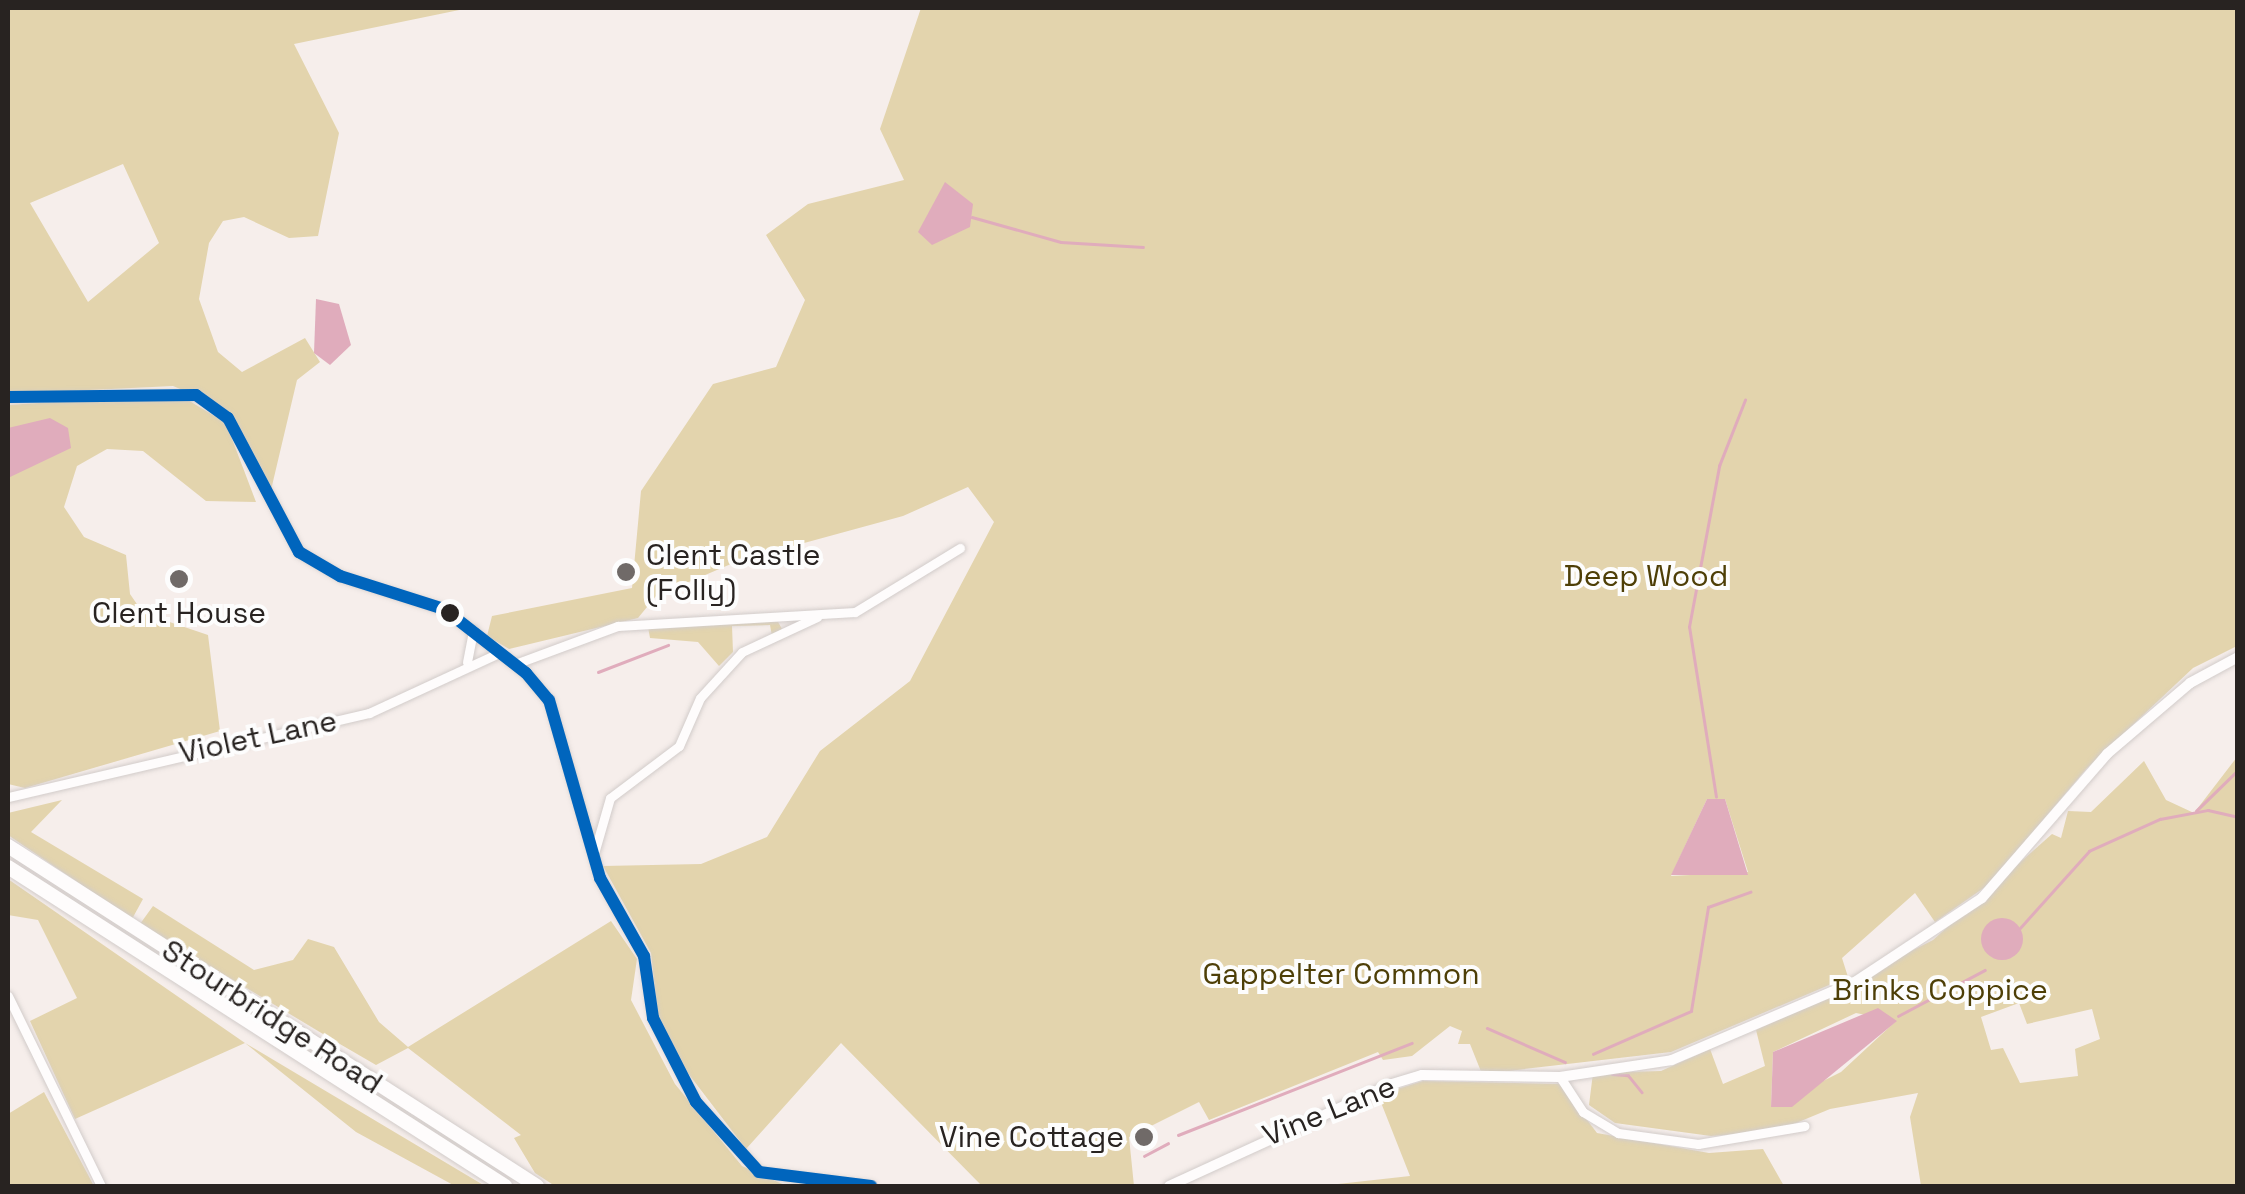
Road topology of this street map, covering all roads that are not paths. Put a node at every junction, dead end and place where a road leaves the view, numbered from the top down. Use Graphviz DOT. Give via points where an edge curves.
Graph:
graph roads {
  1 [pos="8,397"];
  2 [pos="960,548"];
  3 [pos="818,616"];
  4 [pos="783,617"];
  5 [pos="474,630"];
  6 [pos="787,635"];
  7 [pos="499,652"];
  8 [pos="2238,657"];
  9 [pos="467,662"];
  10 [pos="514,664"];
  11 [pos="8,797"];
  12 [pos="8,846"];
  13 [pos="594,852"];
  14 [pos="8,867"];
  15 [pos="8,996"];
  16 [pos="1560,1077"];
  17 [pos="1804,1126"];
  18 [pos="101,1186"];
  19 [pos="504,1186"];
  20 [pos="537,1186"];
  21 [pos="871,1186"];
  22 [pos="1169,1186"];
  1 -- 5 [label="street" via="196,396 228,418 300,552"];
  2 -- 3 [label="street" via="871,606"];
  3 -- 4 [label="street"];
  3 -- 6 [label="street"];
  4 -- 6 [label="street"];
  4 -- 10 [label="street" via="618,626"];
  5 -- 7 [label="street"];
  5 -- 9 [label="street"];
  6 -- 13 [label="street" via="742,652 700,698 679,746 610,798"];
  7 -- 9 [label="street, Violet Lane"];
  7 -- 10 [label="street"];
  8 -- 16 [label="street, Vine Lane" via="2190,683 2107,754 2016,868 1944,928 1854,982 1709,1047"];
  9 -- 11 [label="street, Violet Lane" via="385,708"];
  10 -- 13 [label="street" via="550,700"];
  12 -- 20 [label="highway, Stourbridge Road"];
  13 -- 21 [label="street" via="644,956 652,1018 722,1139 772,1177"];
  14 -- 19 [label="highway, Stourbridge Road"];
  15 -- 18 [label="street"];
  16 -- 17 [label="street" via="1583,1112 1618,1133 1698,1144"];
  16 -- 22 [label="street, Vine Lane" via="1422,1075 1241,1147"];
}
